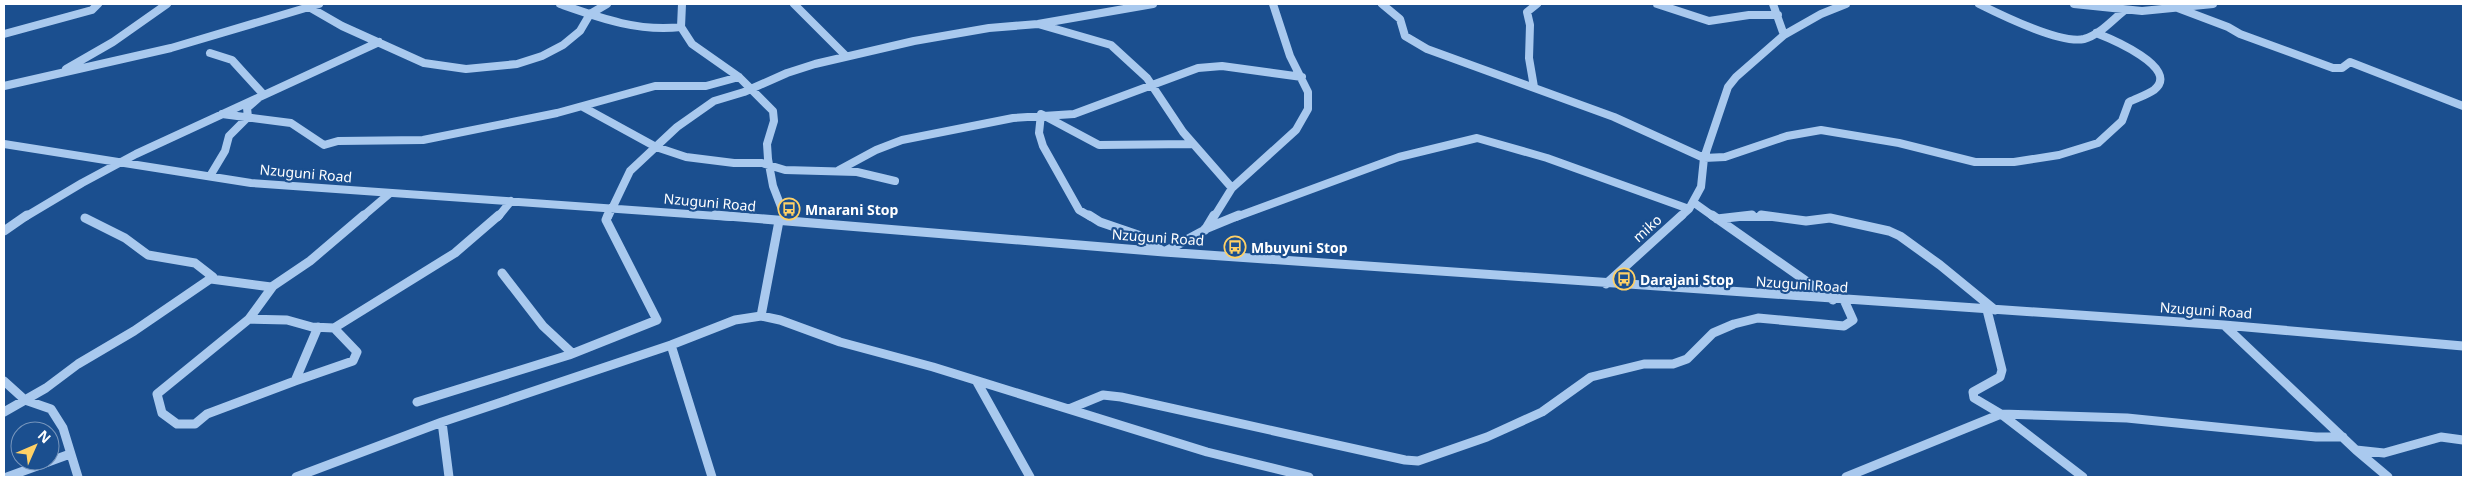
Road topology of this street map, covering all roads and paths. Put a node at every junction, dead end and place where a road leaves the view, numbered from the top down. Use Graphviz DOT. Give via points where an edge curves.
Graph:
graph roads {
  1 [pos="98,4"];
  2 [pos="167,4"];
  3 [pos="318,4"];
  4 [pos="560,4"];
  5 [pos="607,4"];
  6 [pos="682,4"];
  7 [pos="794,4"];
  8 [pos="1153,4"];
  9 [pos="1273,4"];
  10 [pos="1382,4"];
  11 [pos="1537,4"];
  12 [pos="1657,4"];
  13 [pos="1773,4"];
  14 [pos="1846,4"];
  15 [pos="1979,4"];
  16 [pos="2074,4"];
  17 [pos="2213,4"];
  18 [pos="309,7"];
  19 [pos="2142,7"];
  20 [pos="2175,7"];
  21 [pos="2126,10"];
  22 [pos="590,14"];
  23 [pos="1778,15"];
  24 [pos="1038,24"];
  25 [pos="681,26"];
  26 [pos="2096,33"];
  27 [pos="4,34"];
  28 [pos="1784,35"];
  29 [pos="378,42"];
  30 [pos="210,53"];
  31 [pos="846,56"];
  32 [pos="58,74"];
  33 [pos="739,77"];
  34 [pos="1302,77"];
  35 [pos="4,86"];
  36 [pos="1153,86"];
  37 [pos="1534,87"];
  38 [pos="752,90"];
  39 [pos="264,94"];
  40 [pos="2463,106"];
  41 [pos="582,107"];
  42 [pos="222,114"];
  43 [pos="1041,114"];
  44 [pos="248,117"];
  45 [pos="4,144"];
  46 [pos="1192,144"];
  47 [pos="656,147"];
  48 [pos="1704,158"];
  49 [pos="119,162"];
  50 [pos="768,164"];
  51 [pos="838,170"];
  52 [pos="210,176"];
  53 [pos="895,182"];
  54 [pos="1232,188"];
  55 [pos="389,194"];
  56 [pos="511,201"];
  57 [pos="1691,205"];
  58 [pos="613,207"];
  59 [pos="85,218"];
  60 [pos="1717,219"];
  61 [pos="783,221"];
  62 [pos="1205,230"];
  63 [pos="4,231"];
  64 [pos="1164,252"];
  65 [pos="502,273"];
  66 [pos="211,279"];
  67 [pos="1606,284"];
  68 [pos="271,287"];
  69 [pos="1833,300"];
  70 [pos="1844,300"];
  71 [pos="1991,310"];
  72 [pos="761,316"];
  73 [pos="249,319"];
  74 [pos="2224,325"];
  75 [pos="318,327"];
  76 [pos="334,328"];
  77 [pos="671,344"];
  78 [pos="2463,346"];
  79 [pos="572,353"];
  80 [pos="4,381"];
  81 [pos="295,381"];
  82 [pos="977,382"];
  83 [pos="25,400"];
  84 [pos="417,402"];
  85 [pos="1069,409"];
  86 [pos="4,412"];
  87 [pos="2001,414"];
  88 [pos="442,422"];
  89 [pos="2343,437"];
  90 [pos="2463,440"];
  91 [pos="2356,450"];
  92 [pos="70,454"];
  93 [pos="1302,476"];
  94 [pos="7,477"];
  95 [pos="78,477"];
  96 [pos="296,477"];
  97 [pos="450,477"];
  98 [pos="712,477"];
  99 [pos="1030,477"];
  100 [pos="1846,477"];
  101 [pos="2083,477"];
  102 [pos="2388,477"];
  1 -- 27 [label="street" via="92,10"];
  2 -- 32 [label="street" via="113,42"];
  3 -- 18 [label="street"];
  4 -- 22 [label="street"];
  5 -- 22 [label="street"];
  6 -- 25 [label="street"];
  7 -- 31 [label="street"];
  8 -- 24 [label="street"];
  9 -- 34 [label="street" via="1291,58"];
  10 -- 37 [label="street" via="1399,17 1405,35 1413,42 1453,60"];
  11 -- 37 [label="street" via="1527,12"];
  12 -- 23 [label="street" via="1709,21 1749,15"];
  13 -- 23 [label="street"];
  14 -- 28 [label="street, miko"];
  15 -- 26 [label="street" via="2064,38 2084,39"];
  16 -- 21 [label="street"];
  17 -- 20 [label="street"];
  18 -- 29 [label="street" via="325,18"];
  18 -- 32 [label="street" via="171,48"];
  19 -- 20 [label="street"];
  19 -- 21 [label="street"];
  20 -- 40 [label="street" via="2334,68 2342,68 2350,62"];
  21 -- 26 [label="street"];
  22 -- 25 [label="street" via="647,30"];
  22 -- 29 [label="street" via="584,29 561,46 537,58 499,67 437,68"];
  23 -- 28 [label="street"];
  24 -- 31 [label="street" via="970,31"];
  24 -- 36 [label="street" via="1111,45"];
  25 -- 33 [label="street" via="698,50"];
  26 -- 48 [label="street" via="2132,48 2151,63 2160,78 2156,89 2129,102 2126,114 2115,130 2089,148 2037,159 1984,163 1885,140 1821,130 1787,136 1725,157"];
  28 -- 48 [label="street, miko" via="1728,87"];
  29 -- 39 [label="street"];
  30 -- 39 [label="street" via="232,60"];
  31 -- 38 [label="street" via="787,73"];
  32 -- 35 [label="street"];
  33 -- 38 [label="street"];
  33 -- 41 [label="street" via="706,86 656,86"];
  34 -- 36 [label="street" via="1214,66 1190,70"];
  34 -- 54 [label="street" via="1308,86 1309,98 1303,120 1286,141"];
  36 -- 43 [label="street" via="1074,114"];
  36 -- 46 [label="street" via="1166,110"];
  37 -- 48 [label="street" via="1614,116"];
  38 -- 47 [label="street" via="704,106"];
  38 -- 50 [label="street" via="776,118 767,146"];
  39 -- 42 [label="street"];
  39 -- 44 [label="street" via="247,108"];
  41 -- 44 [label="street" via="423,140 338,141 324,145 291,123"];
  41 -- 47 [label="street"];
  42 -- 44 [label="street"];
  42 -- 49 [label="street"];
  43 -- 46 [label="street" via="1099,145"];
  43 -- 51 [label="street" via="902,140"];
  43 -- 64 [label="street" via="1039,133 1043,146 1079,210 1100,222 1138,235"];
  44 -- 52 [label="street" via="229,136 225,151"];
  45 -- 49 [label="street, Nzuguni Road"];
  46 -- 54 [label="street"];
  47 -- 50 [label="street" via="701,159"];
  47 -- 58 [label="street" via="630,171"];
  48 -- 57 [label="street, miko" via="1701,187"];
  49 -- 52 [label="street, Nzuguni Road"];
  49 -- 63 [label="street"];
  50 -- 51 [label="street" via="785,170"];
  50 -- 61 [label="street" via="771,186"];
  51 -- 53 [label="street"];
  52 -- 55 [label="street, Nzuguni Road" via="251,183"];
  54 -- 62 [label="street"];
  55 -- 56 [label="street, Nzuguni Road"];
  55 -- 68 [label="street" via="310,261"];
  56 -- 58 [label="street, Nzuguni Road"];
  56 -- 76 [label="street" via="504,213 473,240"];
  57 -- 60 [label="street"];
  57 -- 62 [label="street" via="1477,138 1399,157"];
  57 -- 67 [label="street, miko"];
  58 -- 61 [label="street, Nzuguni Road"];
  58 -- 79 [label="street" via="606,220 657,320"];
  59 -- 66 [label="street" via="125,238 148,255 194,263 213,277"];
  60 -- 69 [label="street"];
  60 -- 71 [label="street" via="1757,215 1806,221 1830,218 1889,231 1940,265"];
  61 -- 64 [label="street, Nzuguni Road"];
  61 -- 72 [label="street"];
  62 -- 64 [label="street"];
  64 -- 67 [label="street, Nzuguni Road"];
  65 -- 79 [label="street" via="530,312 556,341"];
  66 -- 68 [label="street"];
  66 -- 83 [label="street"];
  67 -- 69 [label="street, Nzuguni Road"];
  68 -- 73 [label="street"];
  69 -- 70 [label="street, Nzuguni Road"];
  70 -- 71 [label="street, Nzuguni Road"];
  70 -- 85 [label="street" via="1853,320 1844,326 1758,318 1734,324 1713,333 1687,359 1673,364 1644,364 1590,377 1542,412 1487,437 1418,461 1121,397 1103,395"];
  71 -- 74 [label="street, Nzuguni Road"];
  71 -- 87 [label="street" via="2002,370 2000,377 1973,392 1974,398"];
  72 -- 77 [label="street" via="736,320"];
  72 -- 82 [label="street"];
  73 -- 75 [label="street" via="287,320"];
  73 -- 81 [label="street" via="157,394 162,413 177,424 195,424 213,412"];
  74 -- 78 [label="street, Nzuguni Road"];
  74 -- 89 [label="street"];
  75 -- 76 [label="street"];
  75 -- 81 [label="street"];
  76 -- 81 [label="street" via="357,352 353,361"];
  77 -- 88 [label="street"];
  77 -- 98 [label="street"];
  79 -- 84 [label="street"];
  80 -- 83 [label="street"];
  82 -- 85 [label="street"];
  82 -- 99 [label="street"];
  83 -- 86 [label="street"];
  83 -- 92 [label="street" via="51,409 62,428"];
  85 -- 93 [label="street" via="1207,452"];
  87 -- 89 [label="street" via="2127,418"];
  87 -- 100 [label="street"];
  87 -- 101 [label="street"];
  88 -- 96 [label="street"];
  88 -- 97 [label="street"];
  89 -- 91 [label="street"];
  90 -- 91 [label="street" via="2441,437 2384,453"];
  91 -- 102 [label="street"];
  92 -- 94 [label="street"];
  92 -- 95 [label="street"];
}
